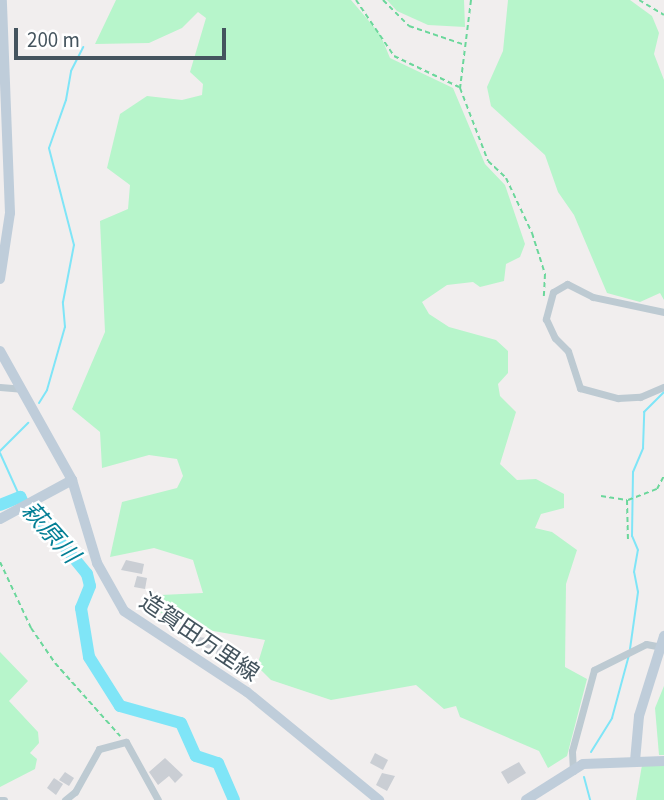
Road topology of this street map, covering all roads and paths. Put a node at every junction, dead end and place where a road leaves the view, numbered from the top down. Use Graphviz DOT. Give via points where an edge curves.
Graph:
graph roads {
  1 [pos="2,0"];
  2 [pos="356,0"];
  3 [pos="383,0"];
  4 [pos="471,0"];
  5 [pos="639,0"];
  6 [pos="664,15"];
  7 [pos="466,45"];
  8 [pos="2,46"];
  9 [pos="460,88"];
  10 [pos="0,279"];
  11 [pos="550,299"];
  12 [pos="664,312"];
  13 [pos="0,351"];
  14 [pos="0,387"];
  15 [pos="664,387"];
  16 [pos="21,389"];
  17 [pos="664,476"];
  18 [pos="72,480"];
  19 [pos="601,496"];
  20 [pos="627,500"];
  21 [pos="0,519"];
  22 [pos="628,541"];
  23 [pos="0,562"];
  24 [pos="664,636"];
  25 [pos="662,647"];
  26 [pos="126,742"];
  27 [pos="635,761"];
  28 [pos="664,761"];
  29 [pos="573,771"];
  30 [pos="542,797"];
  31 [pos="65,800"];
  32 [pos="158,800"];
  33 [pos="379,800"];
  34 [pos="526,800"];
  1 -- 8 [label="main road"];
  2 -- 9 [label="path" via="394,56"];
  3 -- 7 [label="path" via="409,26"];
  4 -- 7 [label="path"];
  5 -- 6 [label="path"];
  7 -- 9 [label="path"];
  8 -- 10 [label="main road" via="10,213"];
  9 -- 11 [label="path" via="488,161 506,178 532,233 545,274 544,298"];
  11 -- 12 [label="street" via="561,285 573,284 593,297"];
  11 -- 15 [label="street" via="549,330 568,351 580,387 605,397 628,398"];
  13 -- 16 [label="main road, 造賀田万里線"];
  14 -- 16 [label="street"];
  16 -- 18 [label="main road, 造賀田万里線"];
  17 -- 20 [label="path" via="657,489"];
  18 -- 21 [label="main road"];
  18 -- 33 [label="main road, 造賀田万里線" via="97,563 124,611 247,692"];
  19 -- 20 [label="path"];
  20 -- 22 [label="path"];
  23 -- 26 [label="path" via="31,628 55,663"];
  24 -- 25 [label="main road"];
  25 -- 27 [label="main road" via="639,716"];
  25 -- 29 [label="street" via="646,644 594,670 572,751"];
  26 -- 31 [label="street" via="99,750 75,792"];
  26 -- 32 [label="street"];
  27 -- 28 [label="main road"];
  27 -- 29 [label="main road" via="601,761"];
  29 -- 30 [label="main road"];
  30 -- 34 [label="main road"];
}
